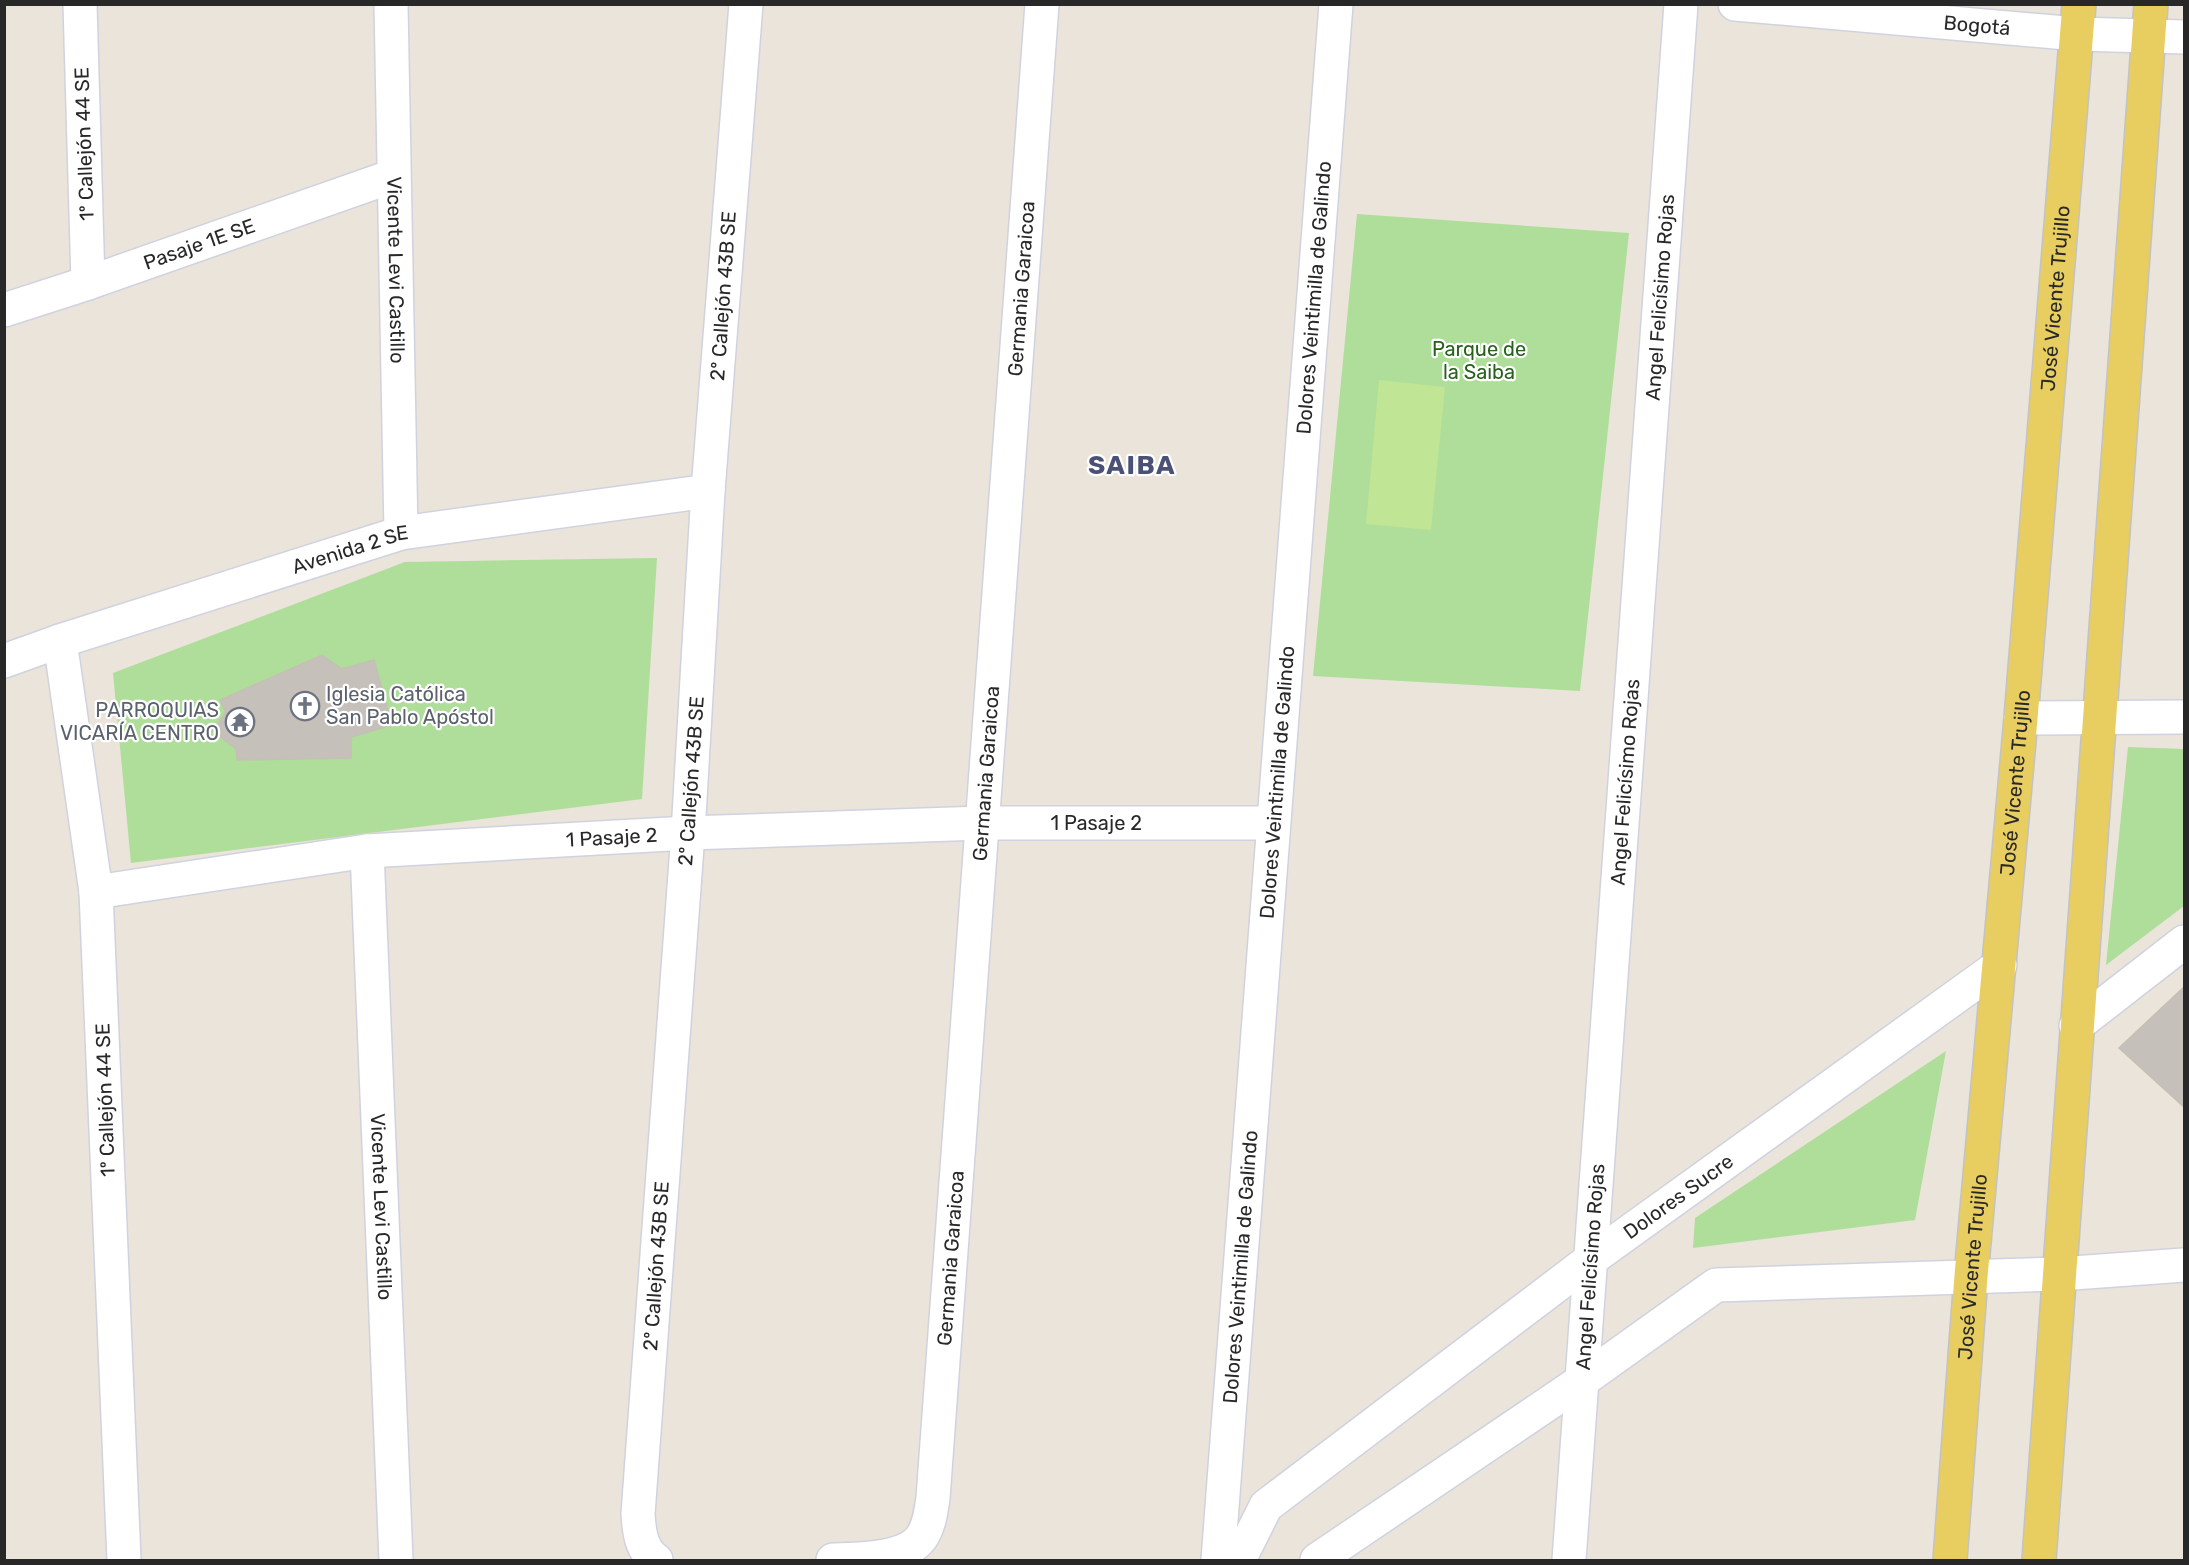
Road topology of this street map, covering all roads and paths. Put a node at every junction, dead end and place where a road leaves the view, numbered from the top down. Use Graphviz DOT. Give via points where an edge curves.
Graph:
graph roads {
  1 [pos="80,4"];
  2 [pos="391,4"];
  3 [pos="746,4"];
  4 [pos="1042,4"];
  5 [pos="1336,4"];
  6 [pos="1681,4"];
  7 [pos="1735,4"];
  8 [pos="2078,19"];
  9 [pos="2150,20"];
  10 [pos="2184,38"];
  11 [pos="393,176"];
  12 [pos="88,284"];
  13 [pos="4,310"];
  14 [pos="708,491"];
  15 [pos="401,533"];
  16 [pos="60,641"];
  17 [pos="4,661"];
  18 [pos="2184,717"];
  19 [pos="2021,718"];
  20 [pos="2099,719"];
  21 [pos="982,823"];
  22 [pos="1272,823"];
  23 [pos="688,833"];
  24 [pos="367,851"];
  25 [pos="96,892"];
  26 [pos="2184,942"];
  27 [pos="2000,965"];
  28 [pos="2076,1026"];
  29 [pos="1590,1260"];
  30 [pos="2184,1265"];
  31 [pos="2059,1274"];
  32 [pos="1971,1276"];
  33 [pos="1583,1380"];
  34 [pos="653,1558"];
  35 [pos="124,1560"];
  36 [pos="396,1560"];
  37 [pos="832,1560"];
  38 [pos="1218,1560"];
  39 [pos="1239,1560"];
  40 [pos="1317,1560"];
  41 [pos="1569,1560"];
  42 [pos="1950,1560"];
  43 [pos="2039,1560"];
  1 -- 12 [label="street, 1º Callejón 44 SE"];
  2 -- 11 [label="street, Vicente Levi Castillo"];
  3 -- 14 [label="street, 2º Callejón 43B SE"];
  4 -- 21 [label="street, Germania Garaicoa"];
  5 -- 22 [label="street, Dolores Veintimilla de Galindo"];
  6 -- 29 [label="street, Angel Felicísimo Rojas"];
  7 -- 8 [label="street, Bogotá"];
  8 -- 9 [label="street, Bogotá"];
  8 -- 19 [label="main road, José Vicente Trujillo"];
  9 -- 10 [label="street, Bogotá"];
  9 -- 20 [label="main road"];
  11 -- 12 [label="street, Pasaje 1E SE"];
  11 -- 15 [label="street, Vicente Levi Castillo"];
  12 -- 13 [label="street, Pasaje 1E SE"];
  14 -- 15 [label="street, Avenida 2 SE"];
  14 -- 23 [label="street, 2º Callejón 43B SE"];
  15 -- 16 [label="street, Avenida 2 SE"];
  16 -- 17 [label="street, Avenida 2 SE"];
  16 -- 25 [label="street, 1º Callejón 44 SE"];
  18 -- 20 [label="street"];
  19 -- 20 [label="street"];
  19 -- 27 [label="main road, José Vicente Trujillo"];
  20 -- 28 [label="main road"];
  21 -- 22 [label="street, 1 Pasaje 2"];
  21 -- 23 [label="street, 1 Pasaje 2"];
  21 -- 37 [label="street, Germania Garaicoa" via="930,1520 921,1539 906,1550 881,1557"];
  22 -- 38 [label="street, Dolores Veintimilla de Galindo"];
  23 -- 24 [label="street, 1 Pasaje 2"];
  23 -- 34 [label="street, 2º Callejón 43B SE" via="638,1514 639,1535"];
  24 -- 25 [label="street, 1 Pasaje 2"];
  24 -- 36 [label="street, Vicente Levi Castillo"];
  25 -- 35 [label="street, 1º Callejón 44 SE"];
  26 -- 28 [label="street"];
  27 -- 29 [label="street, Dolores Sucre"];
  27 -- 32 [label="main road, José Vicente Trujillo"];
  28 -- 31 [label="main road"];
  29 -- 33 [label="street, Angel Felicísimo Rojas"];
  29 -- 39 [label="street, Dolores Sucre" via="1266,1506"];
  30 -- 31 [label="street"];
  31 -- 32 [label="street"];
  31 -- 43 [label="main road"];
  32 -- 33 [label="street" via="1716,1285"];
  32 -- 42 [label="main road, José Vicente Trujillo"];
  33 -- 40 [label="street"];
  33 -- 41 [label="street, Angel Felicísimo Rojas"];
}
